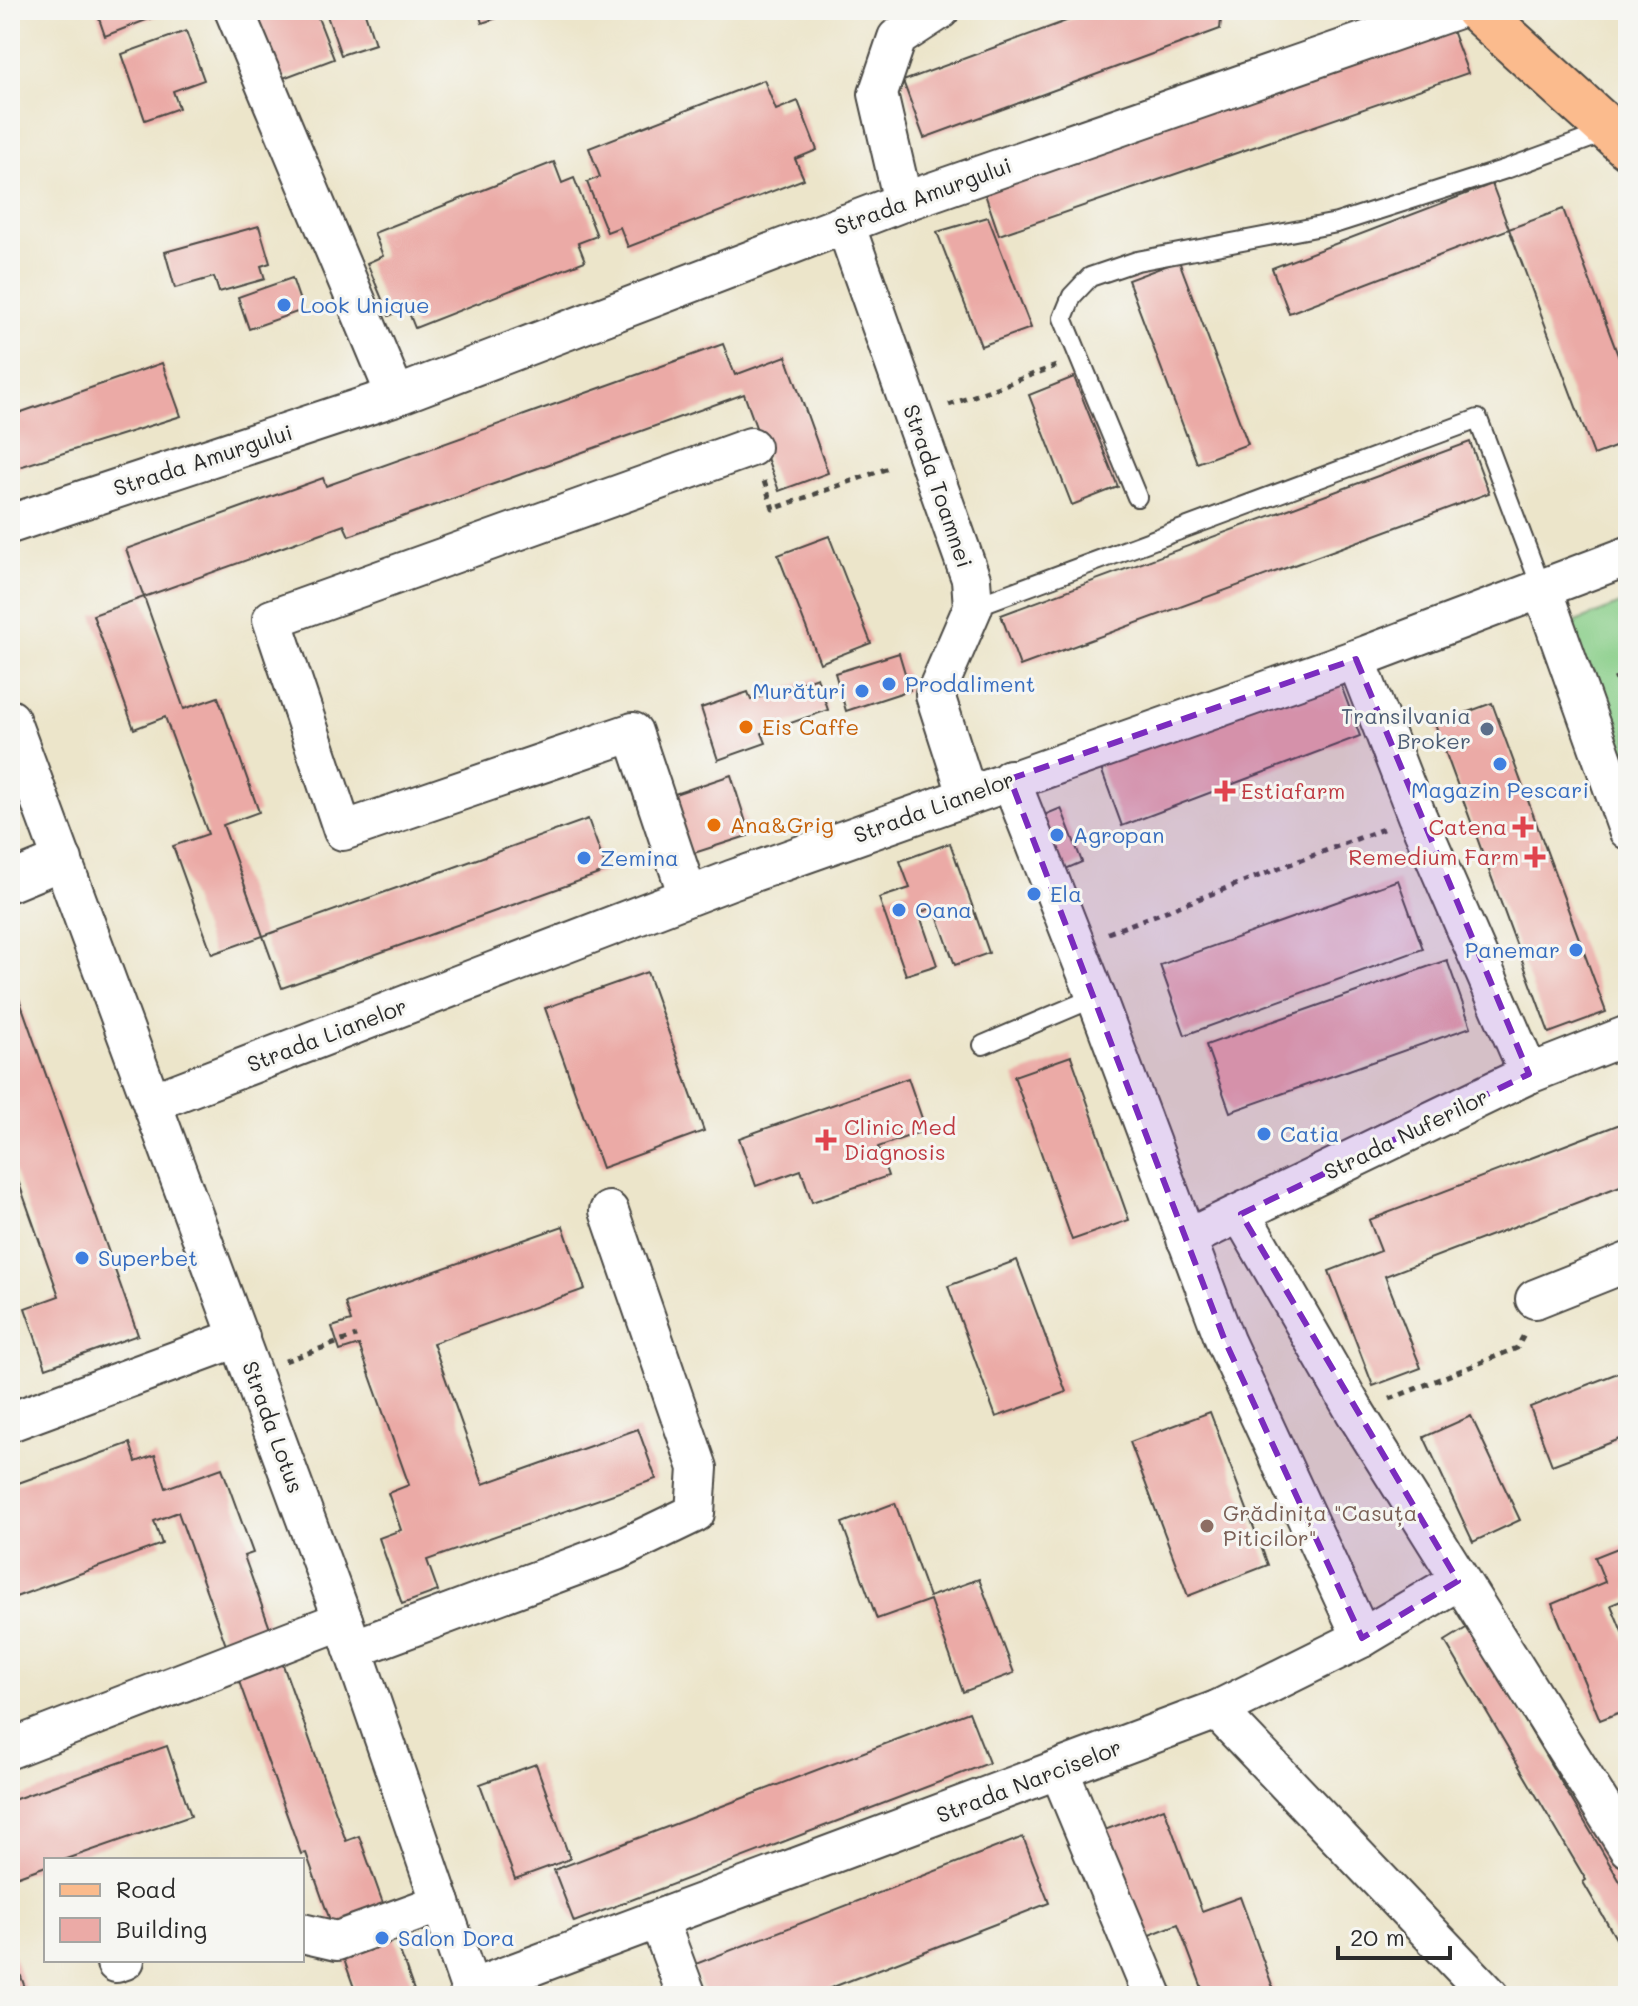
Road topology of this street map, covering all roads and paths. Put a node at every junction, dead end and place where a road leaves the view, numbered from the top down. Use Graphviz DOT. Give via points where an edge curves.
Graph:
graph roads {
  1 [pos="234,10"];
  2 [pos="940,10"];
  3 [pos="1455,10"];
  4 [pos="1477,10"];
  5 [pos="1619,139"];
  6 [pos="903,202"];
  7 [pos="845,224"];
  8 [pos="1079,357"];
  9 [pos="396,396"];
  10 [pos="914,418"];
  11 [pos="751,447"];
  12 [pos="927,454"];
  13 [pos="1137,497"];
  14 [pos="10,524"];
  15 [pos="1628,556"];
  16 [pos="1542,589"];
  17 [pos="973,607"];
  18 [pos="1356,659"];
  19 [pos="10,719"];
  20 [pos="1010,779"];
  21 [pos="967,794"];
  22 [pos="1417,816"];
  23 [pos="1628,830"];
  24 [pos="63,860"];
  25 [pos="10,882"];
  26 [pos="688,896"];
  27 [pos="1075,945"];
  28 [pos="1096,997"];
  29 [pos="1628,1035"];
  30 [pos="983,1045"];
  31 [pos="1529,1074"];
  32 [pos="153,1102"];
  33 [pos="609,1211"];
  34 [pos="1241,1214"];
  35 [pos="1186,1239"];
  36 [pos="1628,1262"];
  37 [pos="1535,1299"];
  38 [pos="356,1336"];
  39 [pos="240,1337"];
  40 [pos="253,1372"];
  41 [pos="1355,1412"];
  42 [pos="10,1422"];
  43 [pos="1458,1581"];
  44 [pos="348,1635"];
  45 [pos="1362,1638"];
  46 [pos="1217,1710"];
  47 [pos="10,1749"];
  48 [pos="1059,1770"];
  49 [pos="1628,1848"];
  50 [pos="441,1903"];
  51 [pos="659,1921"];
  52 [pos="304,1933"];
  53 [pos="472,1993"];
  54 [pos="687,1996"];
  55 [pos="1153,1996"];
  56 [pos="1490,1996"];
  1 -- 9 [label="street"];
  2 -- 6 [label="street" via="897,38 878,94"];
  3 -- 6 [label="street, Strada Amurgului"];
  4 -- 5 [label="main road"];
  5 -- 8 [label="lane" via="1337,223 1137,261 1090,277 1072,296 1063,318"];
  6 -- 7 [label="street, Strada Amurgului"];
  7 -- 9 [label="street, Strada Amurgului"];
  7 -- 10 [label="street, Strada Toamnei"];
  8 -- 10 [label="path"];
  8 -- 13 [label="lane"];
  9 -- 14 [label="street, Strada Amurgului"];
  10 -- 12 [label="street, Strada Toamnei"];
  11 -- 12 [label="path" via="773,509"];
  11 -- 26 [label="street" via="272,619 343,831 633,732"];
  12 -- 17 [label="street, Strada Toamnei" via="971,579"];
  15 -- 16 [label="street, Strada Lianelor"];
  16 -- 17 [label="lane" via="1478,419"];
  16 -- 18 [label="street, Strada Lianelor"];
  16 -- 23 [label="street"];
  17 -- 21 [label="street" via="935,695"];
  18 -- 20 [label="street, Strada Lianelor"];
  18 -- 22 [label="street"];
  19 -- 24 [label="street, Strada Lotus"];
  20 -- 21 [label="street, Strada Lianelor"];
  20 -- 27 [label="street"];
  21 -- 26 [label="street, Strada Lianelor"];
  22 -- 27 [label="path"];
  22 -- 31 [label="street"];
  24 -- 25 [label="street"];
  24 -- 32 [label="street, Strada Lotus"];
  26 -- 32 [label="street, Strada Lianelor"];
  27 -- 28 [label="street"];
  28 -- 30 [label="lane"];
  28 -- 35 [label="street"];
  29 -- 31 [label="street, Strada Nuferilor"];
  31 -- 34 [label="street, Strada Nuferilor"];
  32 -- 39 [label="street, Strada Lotus"];
  33 -- 44 [label="street" via="698,1468 695,1513 616,1551"];
  34 -- 35 [label="street, Strada Nuferilor"];
  34 -- 41 [label="street"];
  35 -- 45 [label="street" via="1225,1341"];
  36 -- 37 [label="street"];
  37 -- 41 [label="path" via="1530,1325 1517,1348"];
  38 -- 40 [label="path"];
  39 -- 40 [label="street, Strada Lotus"];
  39 -- 42 [label="street"];
  40 -- 44 [label="street, Strada Lotus"];
  41 -- 43 [label="street"];
  43 -- 45 [label="street, Strada Narciselor"];
  43 -- 49 [label="street"];
  44 -- 47 [label="street"];
  44 -- 50 [label="street, Strada Lotus"];
  45 -- 46 [label="street, Strada Narciselor"];
  46 -- 48 [label="street, Strada Narciselor"];
  46 -- 56 [label="street"];
  48 -- 51 [label="street, Strada Narciselor"];
  48 -- 55 [label="street"];
  50 -- 52 [label="street" via="337,1941"];
  50 -- 53 [label="street, Strada Lotus"];
  51 -- 53 [label="street, Strada Narciselor"];
  51 -- 54 [label="street"];
}
